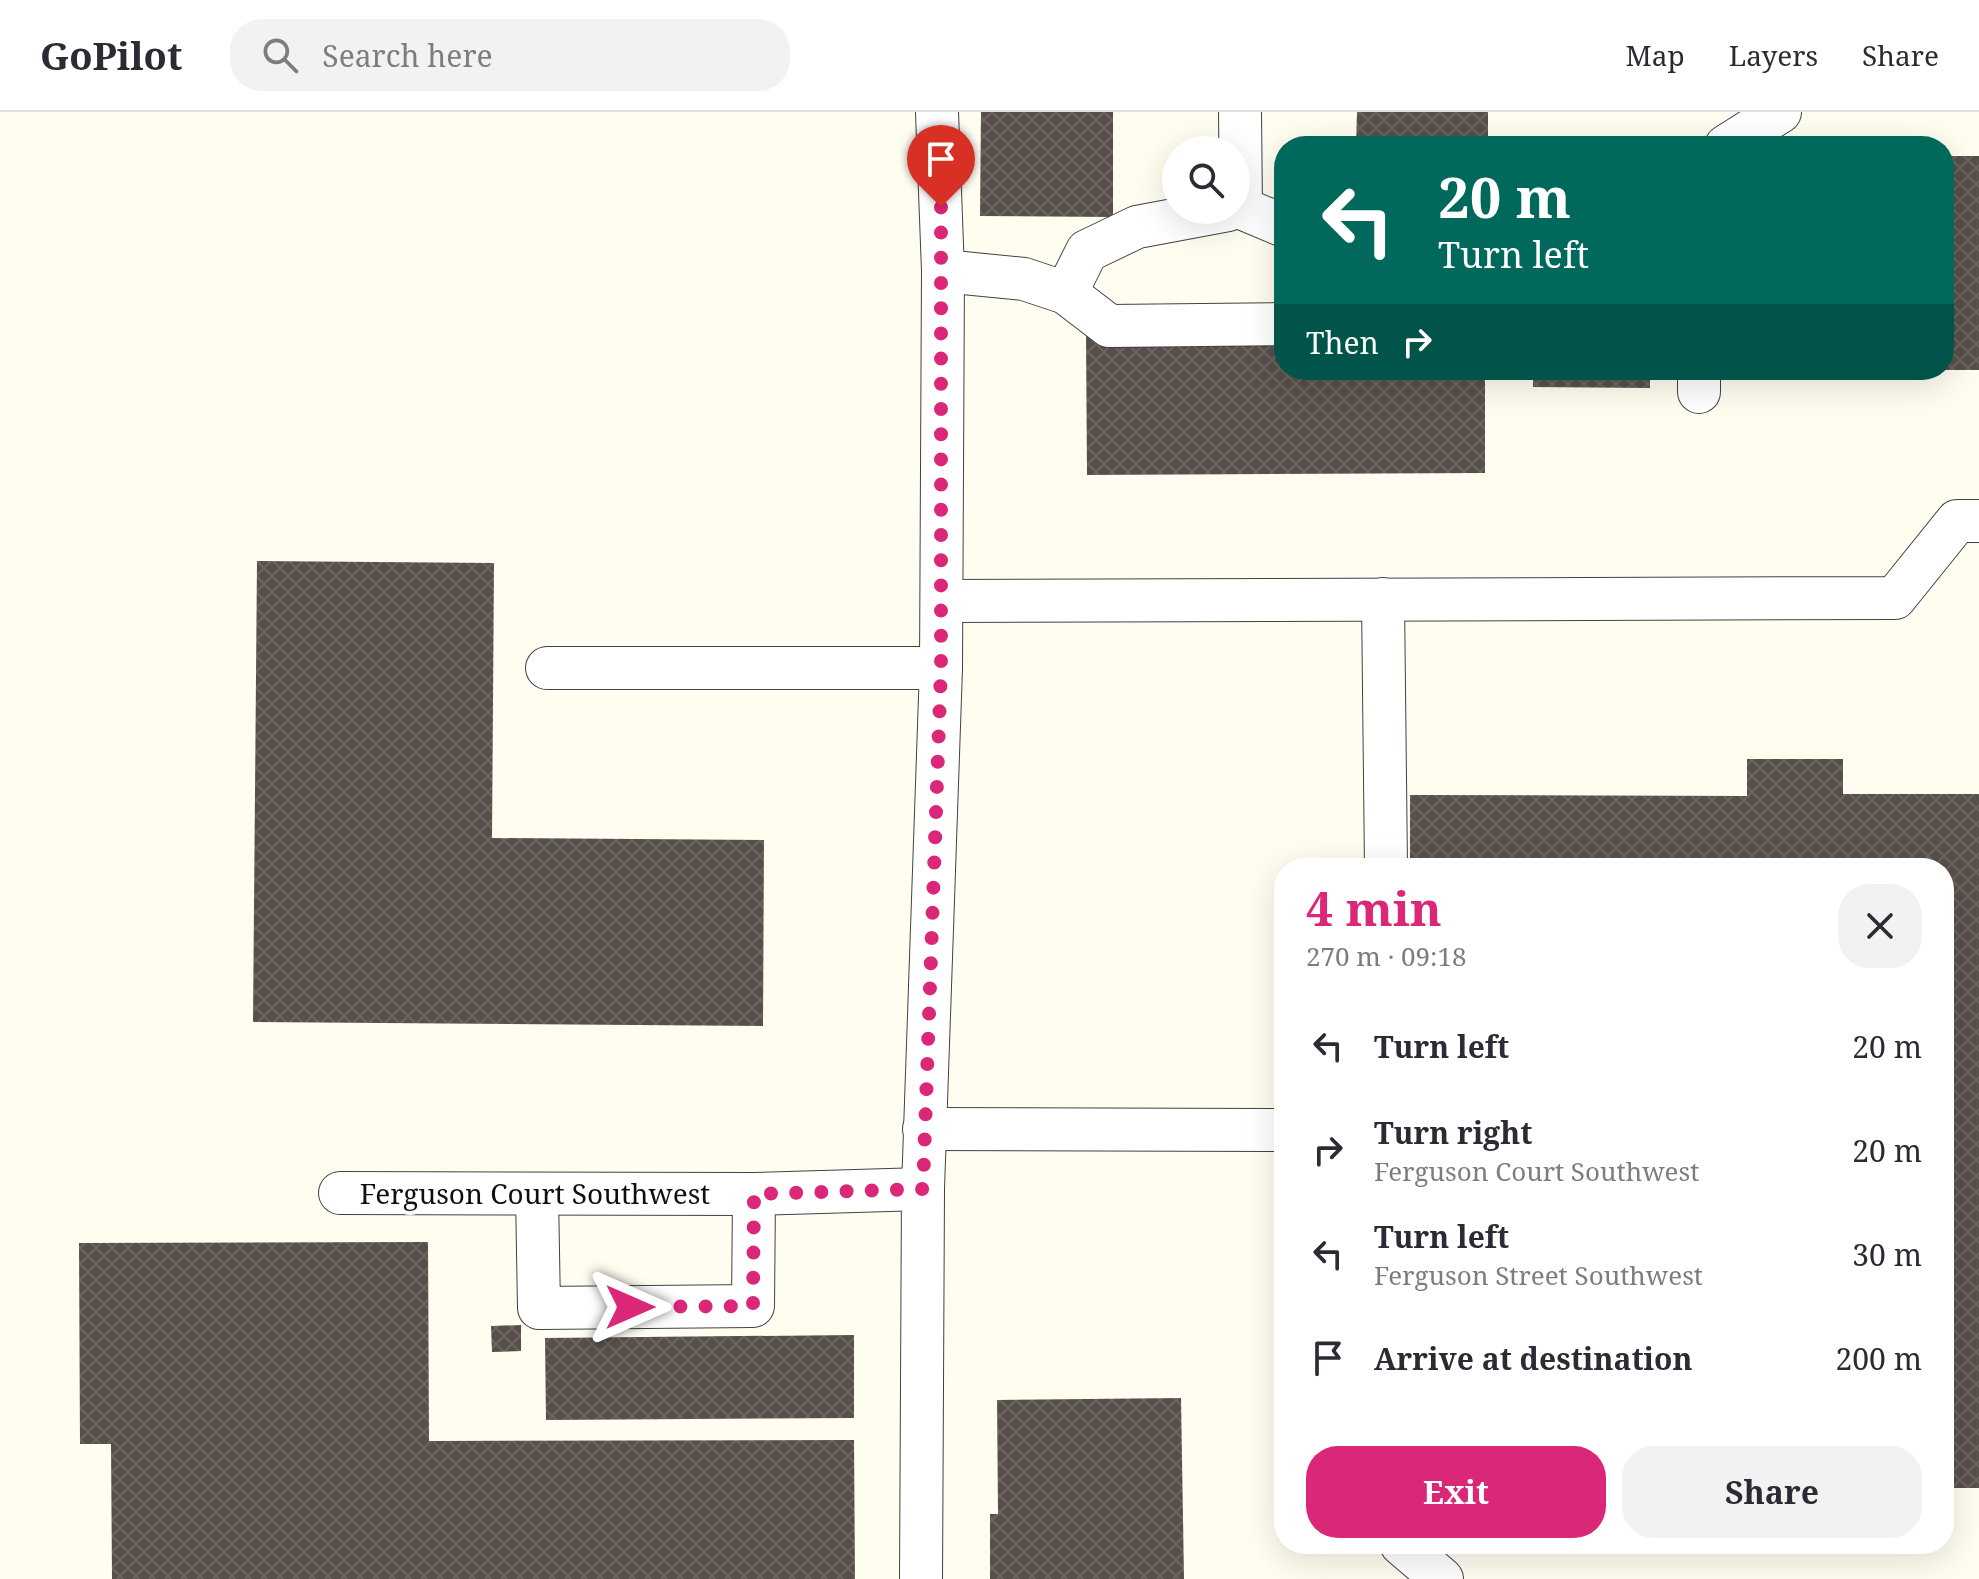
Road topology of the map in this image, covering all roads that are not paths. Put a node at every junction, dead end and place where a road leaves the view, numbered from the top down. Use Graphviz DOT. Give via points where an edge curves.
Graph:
graph roads {
  1 [pos="937,112"];
  2 [pos="1240,112"];
  3 [pos="1780,112"];
  4 [pos="1239,136"];
  5 [pos="1742,136"];
  6 [pos="1250,214"];
  7 [pos="1162,222"];
  8 [pos="1274,223"];
  9 [pos="943,271"];
  10 [pos="1066,293"];
  11 [pos="1274,324"];
  12 [pos="1968,521"];
  13 [pos="1383,599"];
  14 [pos="942,601"];
  15 [pos="547,668"];
  16 [pos="941,668"];
  17 [pos="1386,858"];
  18 [pos="924,1129"];
  19 [pos="1274,1130"];
  20 [pos="923,1189"];
  21 [pos="340,1193"];
  22 [pos="537,1194"];
  23 [pos="754,1194"];
  24 [pos="1413,1554"];
  25 [pos="921,1579"];
  26 [pos="1442,1579"];
  1 -- 9 [label="street"];
  2 -- 4 [label="street"];
  3 -- 5 [label="street"];
  6 -- 8 [label="street"];
  7 -- 10 [label="street" via="1137,227 1087,251"];
  9 -- 10 [label="street" via="1024,279"];
  9 -- 14 [label="street"];
  10 -- 11 [label="street" via="1109,326"];
  12 -- 13 [label="street" via="1895,598"];
  13 -- 14 [label="street"];
  13 -- 17 [label="street"];
  14 -- 16 [label="street"];
  15 -- 16 [label="street"];
  16 -- 18 [label="street"];
  18 -- 19 [label="street"];
  18 -- 20 [label="street"];
  20 -- 23 [label="street, Ferguson Court Southwest"];
  20 -- 25 [label="street"];
  21 -- 22 [label="street, Ferguson Court Southwest"];
  22 -- 23 [label="street, Ferguson Court Southwest"];
  22 -- 23 [label="street" via="539,1308 753,1306"];
  24 -- 26 [label="street"];
}
